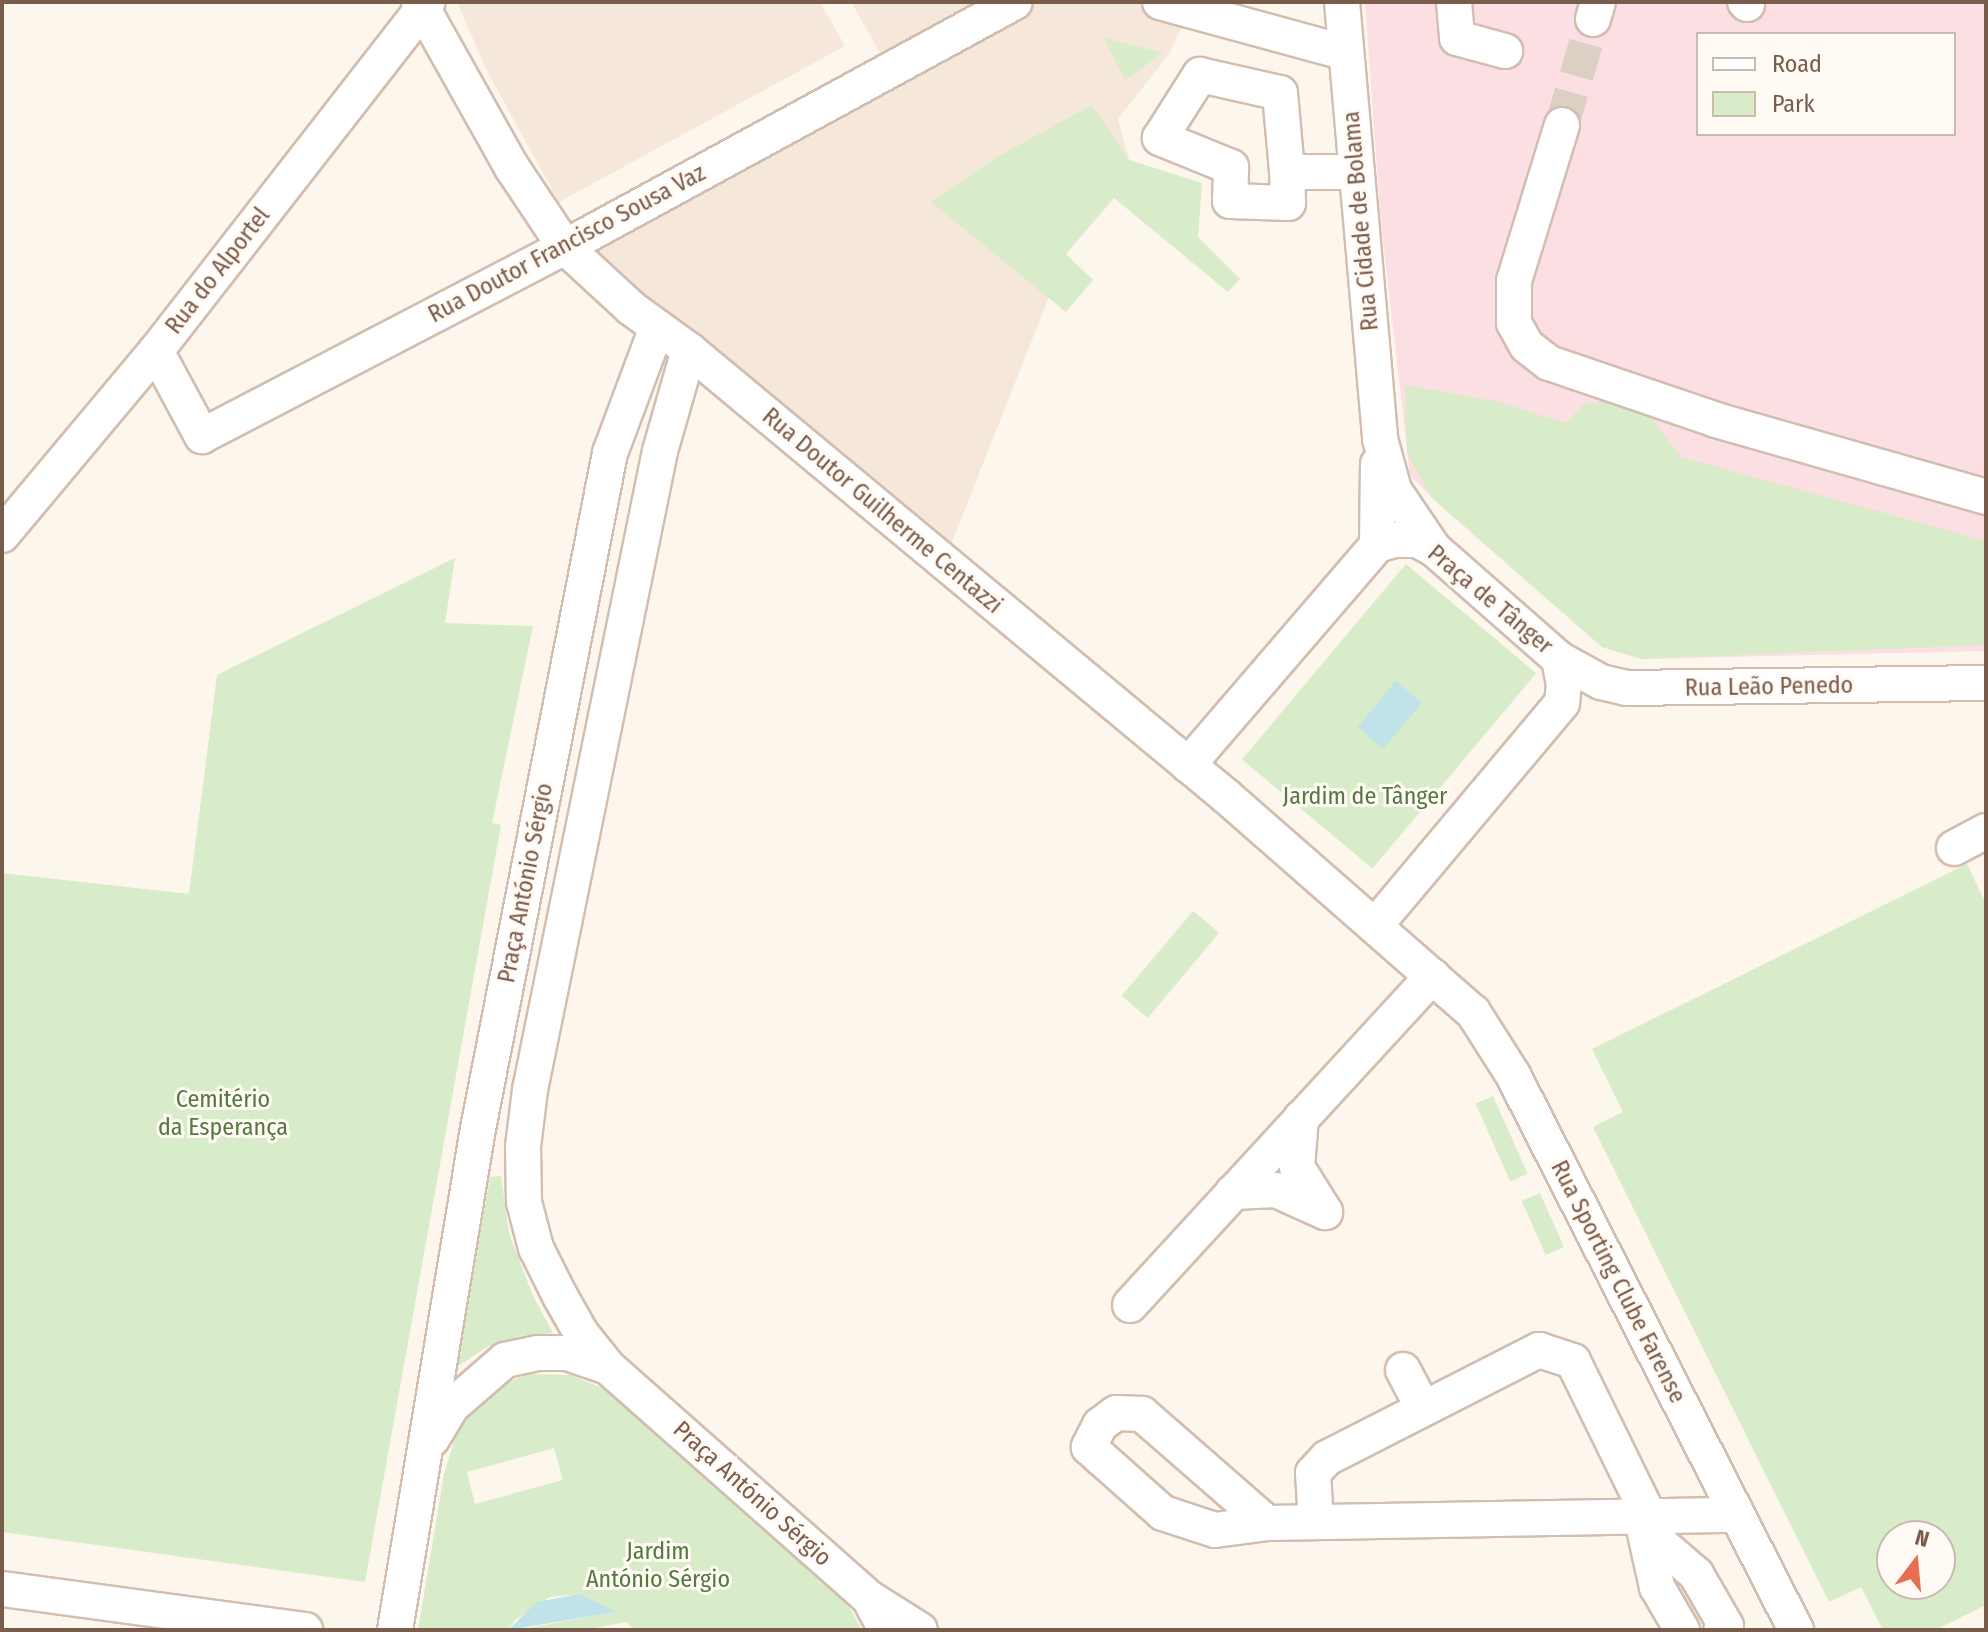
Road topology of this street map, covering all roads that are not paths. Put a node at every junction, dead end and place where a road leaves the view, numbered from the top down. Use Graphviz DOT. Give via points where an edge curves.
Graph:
graph roads {
  1 [pos="1015,2"];
  2 [pos="1160,2"];
  3 [pos="1333,2"];
  4 [pos="1342,2"];
  5 [pos="1454,2"];
  6 [pos="423,4"];
  7 [pos="1257,29"];
  8 [pos="1505,51"];
  9 [pos="1346,53"];
  10 [pos="1562,125"];
  11 [pos="1287,181"];
  12 [pos="1358,182"];
  13 [pos="565,247"];
  14 [pos="657,327"];
  15 [pos="689,350"];
  16 [pos="156,351"];
  17 [pos="1380,439"];
  18 [pos="1986,497"];
  19 [pos="2,535"];
  20 [pos="1377,545"];
  21 [pos="1434,549"];
  22 [pos="1559,659"];
  23 [pos="1986,683"];
  24 [pos="1188,765"];
  25 [pos="1986,831"];
  26 [pos="1954,848"];
  27 [pos="1375,926"];
  28 [pos="1422,966"];
  29 [pos="1301,1118"];
  30 [pos="1233,1192"];
  31 [pos="1130,1305"];
  32 [pos="608,1367"];
  33 [pos="1403,1370"];
  34 [pos="1423,1408"];
  35 [pos="426,1448"];
  36 [pos="1737,1515"];
  37 [pos="1316,1522"];
  38 [pos="1645,1522"];
  39 [pos="1267,1523"];
  40 [pos="2,1589"];
  41 [pos="869,1598"];
  42 [pos="305,1630"];
  43 [pos="395,1630"];
  44 [pos="886,1630"];
  45 [pos="920,1630"];
  46 [pos="1682,1630"];
  47 [pos="1721,1630"];
  48 [pos="1796,1630"];
  1 -- 13 [label="street, Rua Doutor Francisco Sousa Vaz"];
  2 -- 7 [label="street"];
  3 -- 7 [label="street" via="1307,23"];
  4 -- 9 [label="street, Rua Cidade de Bolama"];
  5 -- 8 [label="street" via="1457,38"];
  6 -- 13 [label="street, Rua Doutor Guilherme Centazzi" via="511,166"];
  6 -- 16 [label="street, Rua do Alportel"];
  7 -- 9 [label="street"];
  9 -- 12 [label="street, Rua Cidade de Bolama"];
  10 -- 18 [label="street" via="1514,281 1514,323 1527,346 1549,363 1716,420"];
  11 -- 12 [label="street"];
  12 -- 17 [label="street, Rua Cidade de Bolama"];
  13 -- 14 [label="street, Rua Doutor Guilherme Centazzi"];
  13 -- 16 [label="street, Rua Doutor Francisco Sousa Vaz" via="202,436"];
  14 -- 15 [label="street, Rua Doutor Guilherme Centazzi"];
  14 -- 35 [label="street, Praça António Sérgio" via="610,453 476,1139"];
  15 -- 24 [label="street, Rua Doutor Guilherme Centazzi"];
  15 -- 32 [label="street, Praça António Sérgio" via="656,466 523,1146 524,1202 536,1248 581,1333"];
  16 -- 19 [label="street, Rua do Alportel"];
  17 -- 20 [label="street, Rua Cidade de Bolama"];
  17 -- 21 [label="street, Rua Cidade de Bolama" via="1394,490"];
  20 -- 21 [label="street, Praça de Tânger" via="1417,540"];
  20 -- 24 [label="street"];
  21 -- 22 [label="street, Praça de Tânger"];
  22 -- 23 [label="street, Rua Leão Penedo" via="1601,682 1627,688"];
  22 -- 27 [label="street, Praça de Tânger" via="1562,703"];
  24 -- 27 [label="street, Rua Doutor Guilherme Centazzi"];
  25 -- 26 [label="street"];
  27 -- 28 [label="street, Rua Doutor Guilherme Centazzi"];
  28 -- 29 [label="street"];
  28 -- 36 [label="street, Rua Sporting Clube Farense" via="1473,1012 1513,1075"];
  29 -- 30 [label="street"];
  29 -- 30 [label="street" via="1297,1167 1325,1212 1276,1190"];
  30 -- 31 [label="street"];
  32 -- 35 [label="street, Praça António Sérgio" via="567,1353 505,1360 452,1406"];
  32 -- 41 [label="street, Praça António Sérgio"];
  33 -- 34 [label="street"];
  34 -- 37 [label="street" via="1327,1458 1313,1473"];
  34 -- 38 [label="street" via="1539,1350 1573,1361"];
  35 -- 43 [label="street, Praça António Sérgio"];
  36 -- 38 [label="street"];
  36 -- 48 [label="street, Rua Sporting Clube Farense"];
  37 -- 38 [label="street"];
  37 -- 39 [label="street"];
  38 -- 46 [label="street" via="1657,1587"];
  38 -- 47 [label="street" via="1696,1574 1726,1626"];
  39 -- 39 [label="street" via="1142,1414 1116,1413 1100,1425 1089,1447 1163,1513 1215,1530"];
  40 -- 42 [label="street"];
  41 -- 44 [label="street, Praça António Sérgio"];
  41 -- 45 [label="street"];
}
